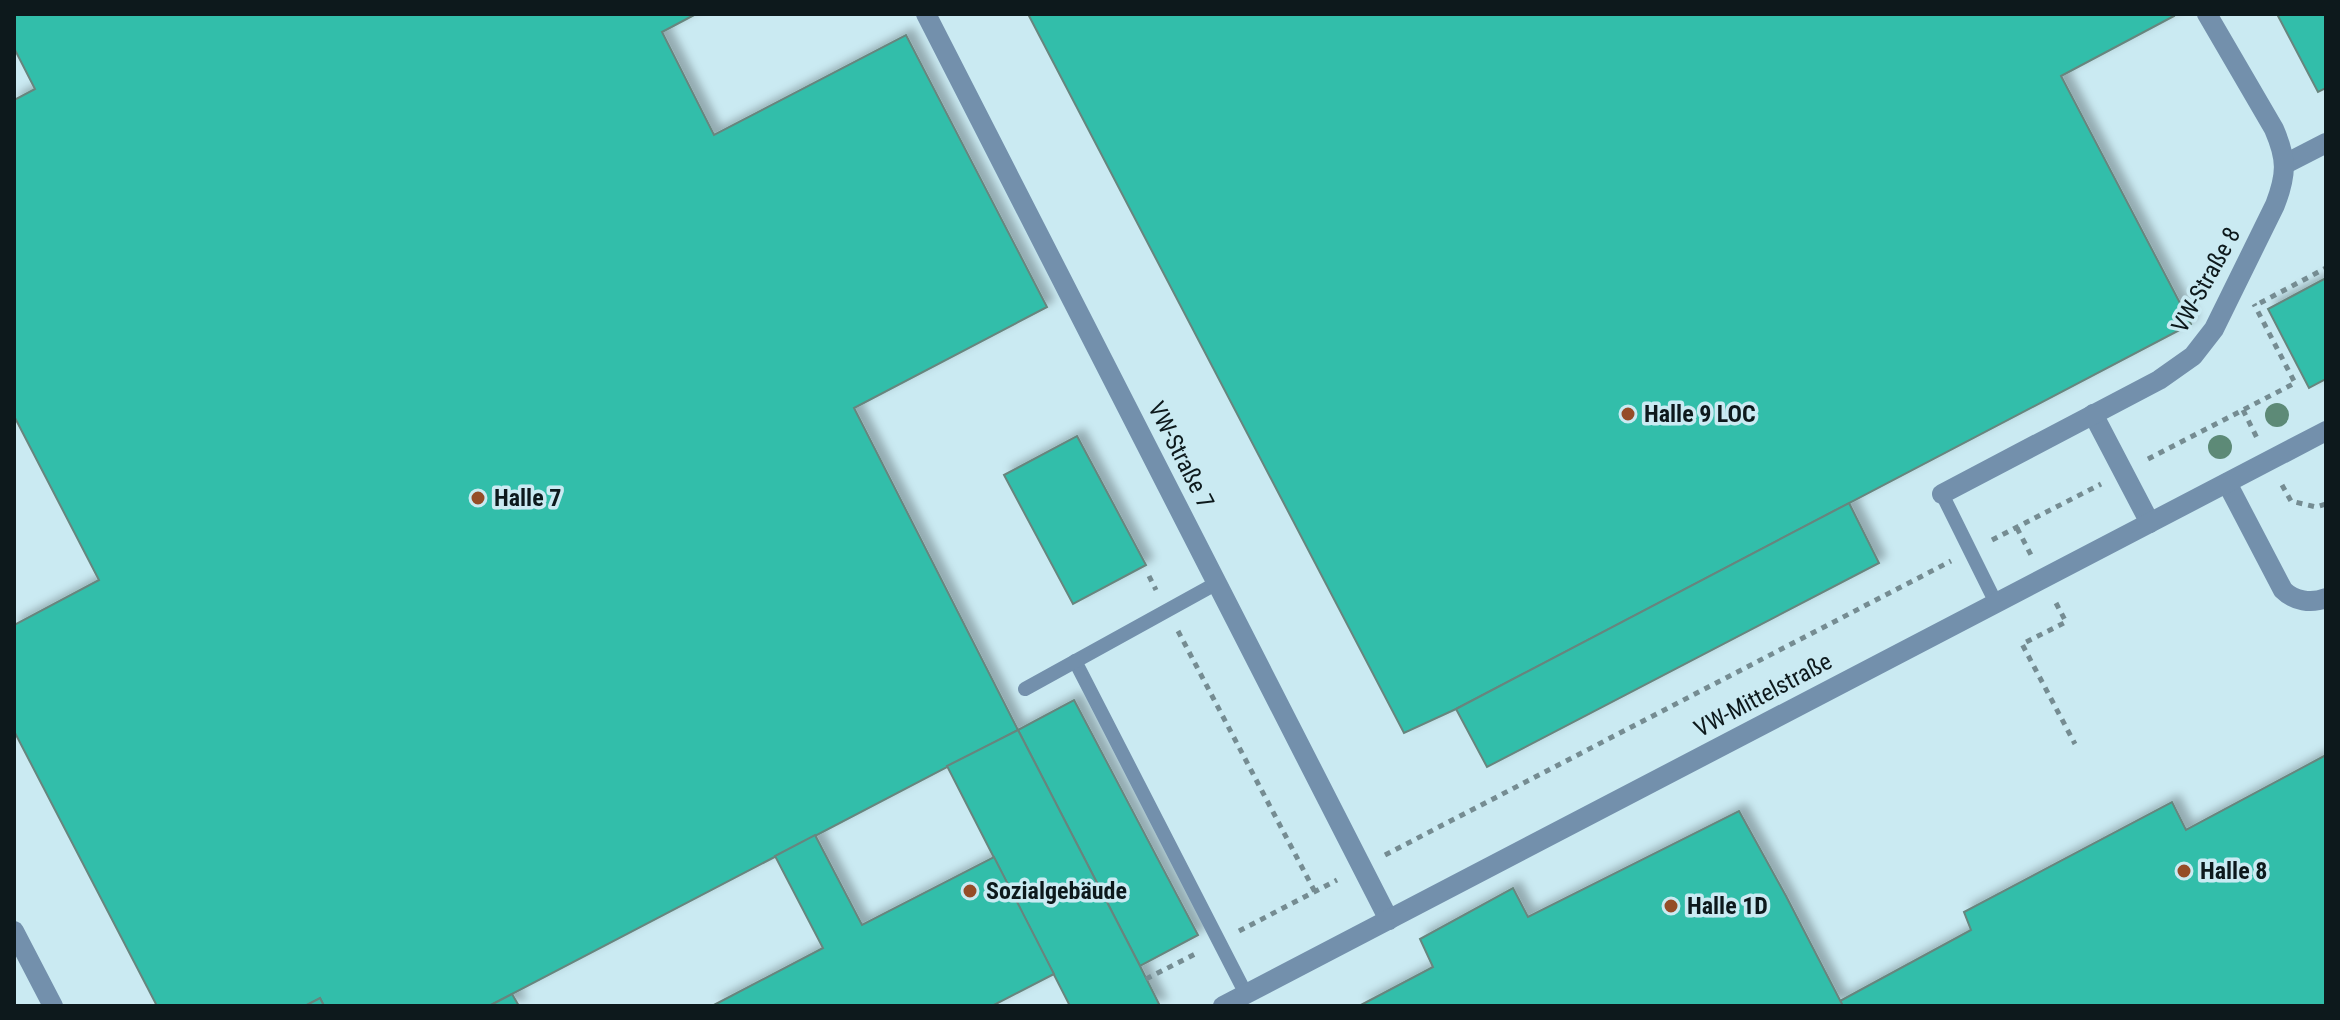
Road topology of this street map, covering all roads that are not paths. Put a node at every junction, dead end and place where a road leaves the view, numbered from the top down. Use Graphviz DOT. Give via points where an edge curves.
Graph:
graph roads {
  1 [pos="926,14"];
  2 [pos="2207,14"];
  3 [pos="2326,143"];
  4 [pos="2285,164"];
  5 [pos="2093,414"];
  6 [pos="2326,431"];
  7 [pos="2227,483"];
  8 [pos="1942,494"];
  9 [pos="2150,523"];
  10 [pos="1217,583"];
  11 [pos="2326,598"];
  12 [pos="1996,603"];
  13 [pos="1075,661"];
  14 [pos="1025,689"];
  15 [pos="1389,920"];
  16 [pos="14,931"];
  17 [pos="1246,994"];
  18 [pos="53,1006"];
  19 [pos="1223,1006"];
  1 -- 10 [label="street, VW-Straße 7"];
  2 -- 4 [label="street" via="2274,129"];
  3 -- 4 [label="street"];
  4 -- 5 [label="street, VW-Straße 8" via="2275,205 2205,342 2168,374"];
  5 -- 8 [label="street, VW-Straße 8"];
  5 -- 9 [label="street"];
  6 -- 7 [label="street, VW-Mittelstraße"];
  7 -- 9 [label="street, VW-Mittelstraße"];
  7 -- 11 [label="street" via="2283,590 2303,601"];
  8 -- 12 [label="lane"];
  9 -- 12 [label="street, VW-Mittelstraße"];
  10 -- 13 [label="lane"];
  10 -- 15 [label="street, VW-Straße 7"];
  12 -- 15 [label="street, VW-Mittelstraße"];
  13 -- 14 [label="lane"];
  13 -- 17 [label="lane"];
  15 -- 17 [label="street, VW-Mittelstraße"];
  16 -- 18 [label="street"];
  17 -- 19 [label="street, VW-Mittelstraße"];
}
